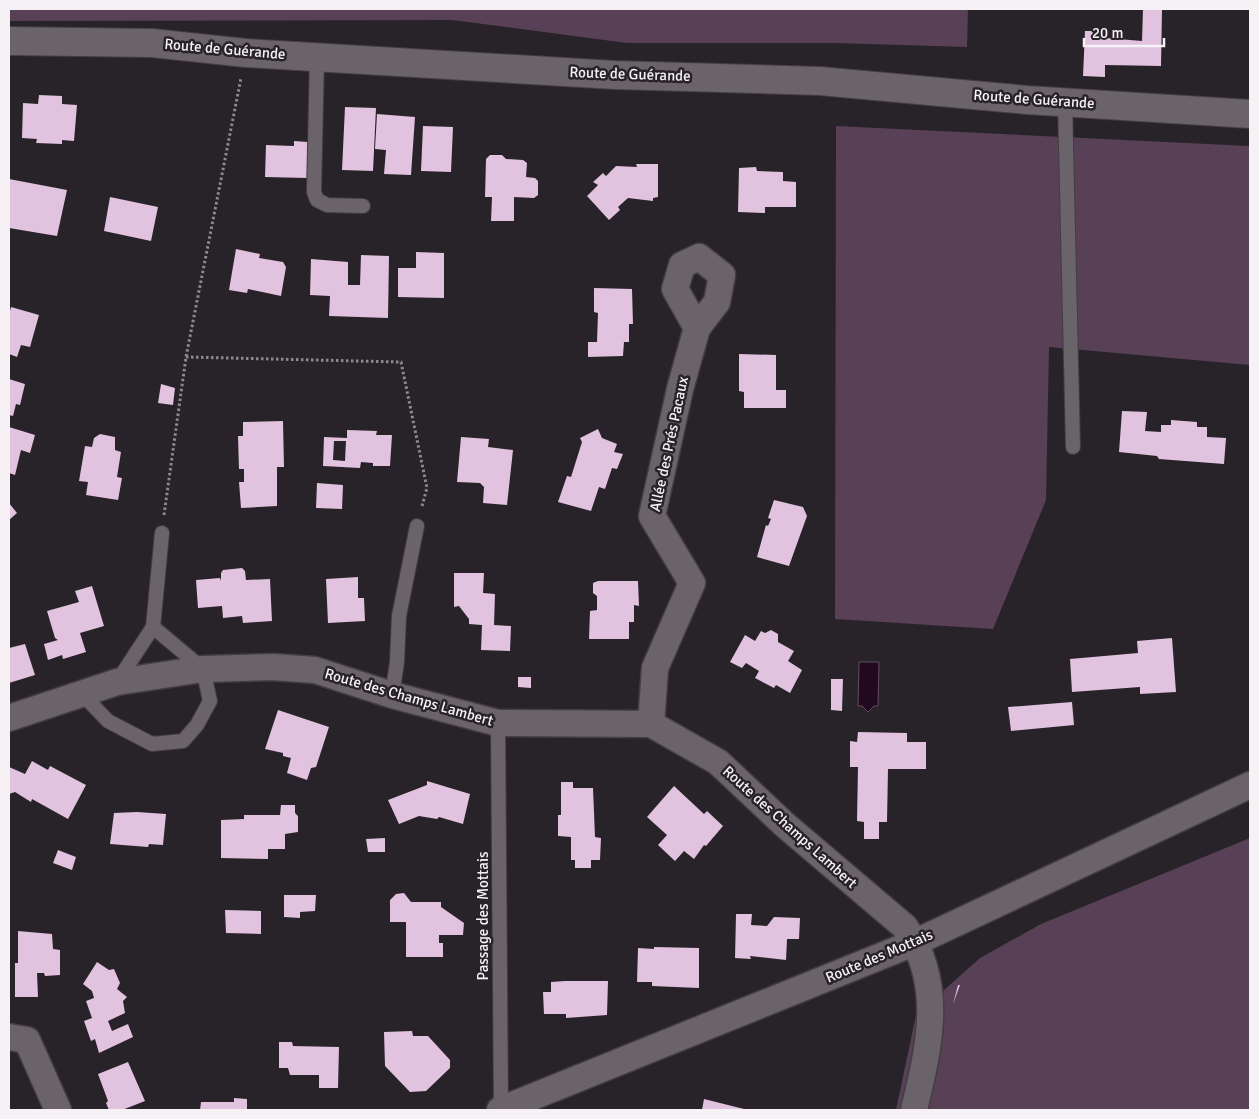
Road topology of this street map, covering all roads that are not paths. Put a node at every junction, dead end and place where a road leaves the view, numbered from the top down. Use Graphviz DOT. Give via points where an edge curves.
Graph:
graph roads {
  1 [pos="9,41"];
  2 [pos="317,57"];
  3 [pos="1064,102"];
  4 [pos="1250,114"];
  5 [pos="363,206"];
  6 [pos="697,328"];
  7 [pos="1073,447"];
  8 [pos="417,526"];
  9 [pos="162,533"];
  10 [pos="153,627"];
  11 [pos="203,669"];
  12 [pos="117,682"];
  13 [pos="82,694"];
  14 [pos="392,695"];
  15 [pos="9,718"];
  16 [pos="498,723"];
  17 [pos="651,724"];
  18 [pos="1250,785"];
  19 [pos="916,942"];
  20 [pos="9,1037"];
  21 [pos="58,1110"];
  22 [pos="500,1110"];
  23 [pos="914,1110"];
  1 -- 2 [label="street, Route de Guérande" via="152,43"];
  2 -- 3 [label="street, Route de Guérande" via="615,74 820,81"];
  2 -- 5 [label="lane" via="314,192 317,200 327,205"];
  3 -- 4 [label="street, Route de Guérande"];
  3 -- 7 [label="lane"];
  6 -- 17 [label="street, Allée des Prés Pacaux" via="652,516 692,582 655,668"];
  8 -- 14 [label="lane" via="399,616"];
  9 -- 10 [label="lane"];
  10 -- 11 [label="lane"];
  10 -- 12 [label="lane"];
  11 -- 12 [label="street, Route des Champs Lambert"];
  11 -- 13 [label="lane" via="210,702 183,741 152,744 108,721"];
  11 -- 14 [label="street, Route des Champs Lambert" via="273,667 315,670"];
  12 -- 13 [label="street, Route des Champs Lambert"];
  13 -- 15 [label="street, Route des Champs Lambert"];
  14 -- 16 [label="street, Route des Champs Lambert"];
  16 -- 17 [label="street, Route des Champs Lambert"];
  16 -- 22 [label="lane, Passage des Mottais"];
  17 -- 19 [label="street, Route des Champs Lambert" via="718,762 785,825 905,927"];
  18 -- 19 [label="street, Route des Mottais"];
  19 -- 22 [label="street, Route des Mottais"];
  19 -- 23 [label="street, Route des Champs Lambert" via="923,957 930,997 930,1034"];
  20 -- 21 [label="street" via="26,1040"];
}
